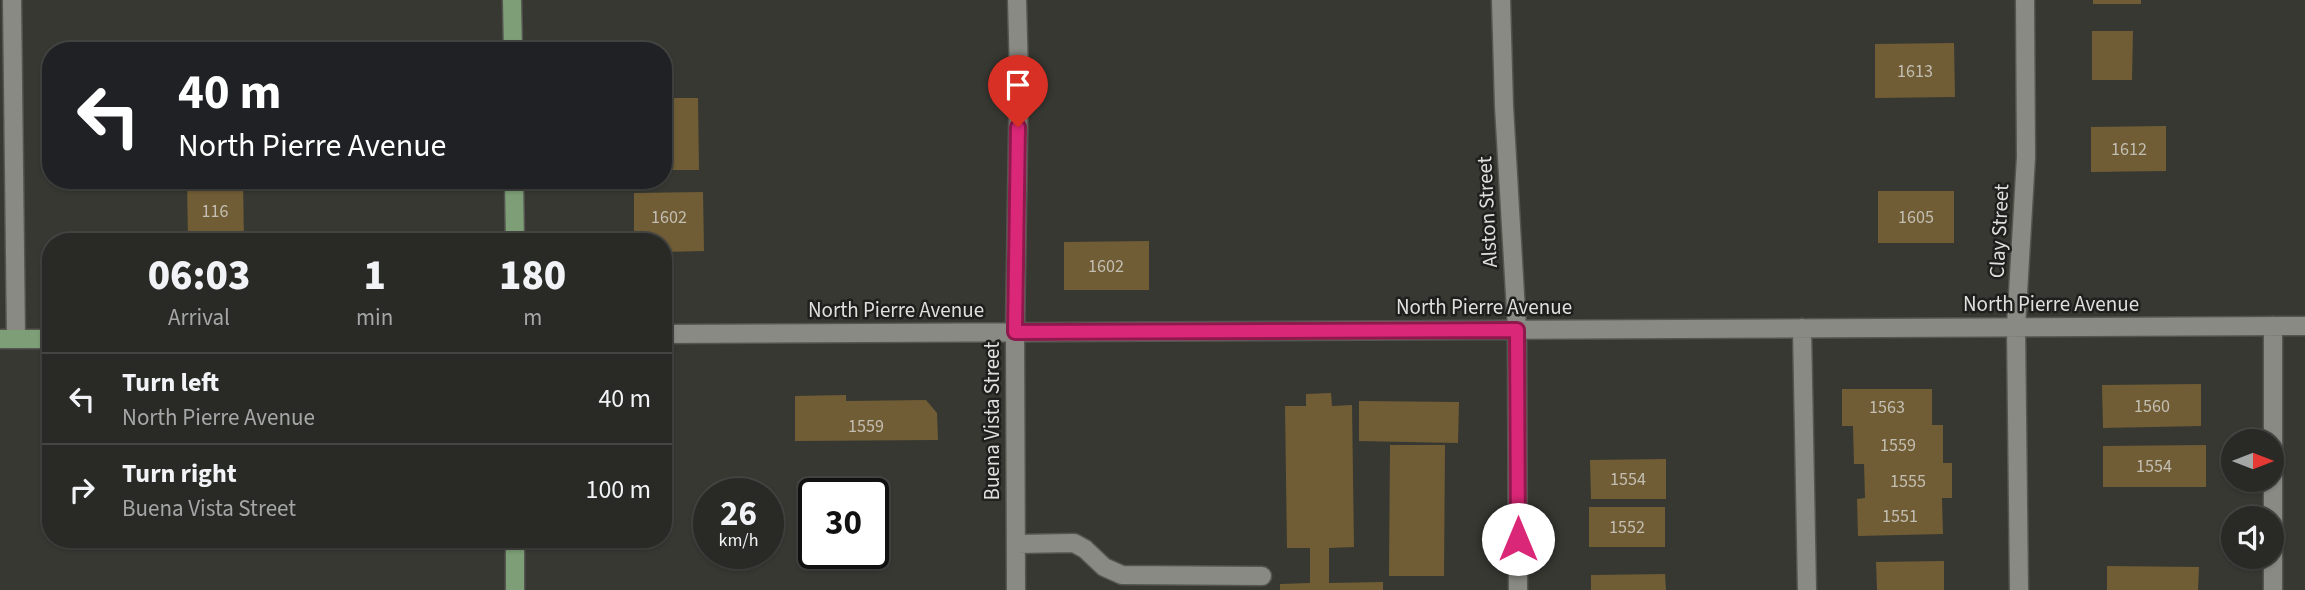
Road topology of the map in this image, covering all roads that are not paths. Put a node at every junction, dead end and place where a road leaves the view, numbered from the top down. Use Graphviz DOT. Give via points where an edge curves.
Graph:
graph roads {
  1 [pos="12,0"];
  2 [pos="512,0"];
  3 [pos="1017,0"];
  4 [pos="1501,0"];
  5 [pos="2025,0"];
  6 [pos="513,42"];
  7 [pos="514,189"];
  8 [pos="515,233"];
  9 [pos="2273,326"];
  10 [pos="2305,326"];
  11 [pos="2016,327"];
  12 [pos="1802,328"];
  13 [pos="1517,330"];
  14 [pos="1015,332"];
  15 [pos="672,334"];
  16 [pos="8,339"];
  17 [pos="42,339"];
  18 [pos="1016,544"];
  19 [pos="515,548"];
  20 [pos="1262,576"];
  21 [pos="515,590"];
  22 [pos="1016,590"];
  23 [pos="1518,590"];
  24 [pos="1807,590"];
  25 [pos="2019,590"];
  26 [pos="2273,590"];
  1 -- 16 [label="street"];
  2 -- 6 [label="main road"];
  3 -- 14 [label="street, Buena Vista Street"];
  4 -- 13 [label="street, Alston Street"];
  5 -- 11 [label="street, Clay Street" via="2026,157"];
  7 -- 8 [label="main road"];
  9 -- 10 [label="street, North Pierre Avenue"];
  9 -- 11 [label="street, North Pierre Avenue"];
  9 -- 26 [label="street"];
  11 -- 12 [label="street, North Pierre Avenue"];
  11 -- 25 [label="street, Clay Street"];
  12 -- 13 [label="street, North Pierre Avenue"];
  12 -- 24 [label="street"];
  13 -- 14 [label="street, North Pierre Avenue"];
  13 -- 23 [label="street, Alston Street"];
  14 -- 15 [label="street, North Pierre Avenue"];
  14 -- 18 [label="street, Buena Vista Street"];
  16 -- 17 [label="main road"];
  18 -- 20 [label="street" via="1074,543 1122,575"];
  18 -- 22 [label="street, Buena Vista Street"];
  19 -- 21 [label="main road"];
}
